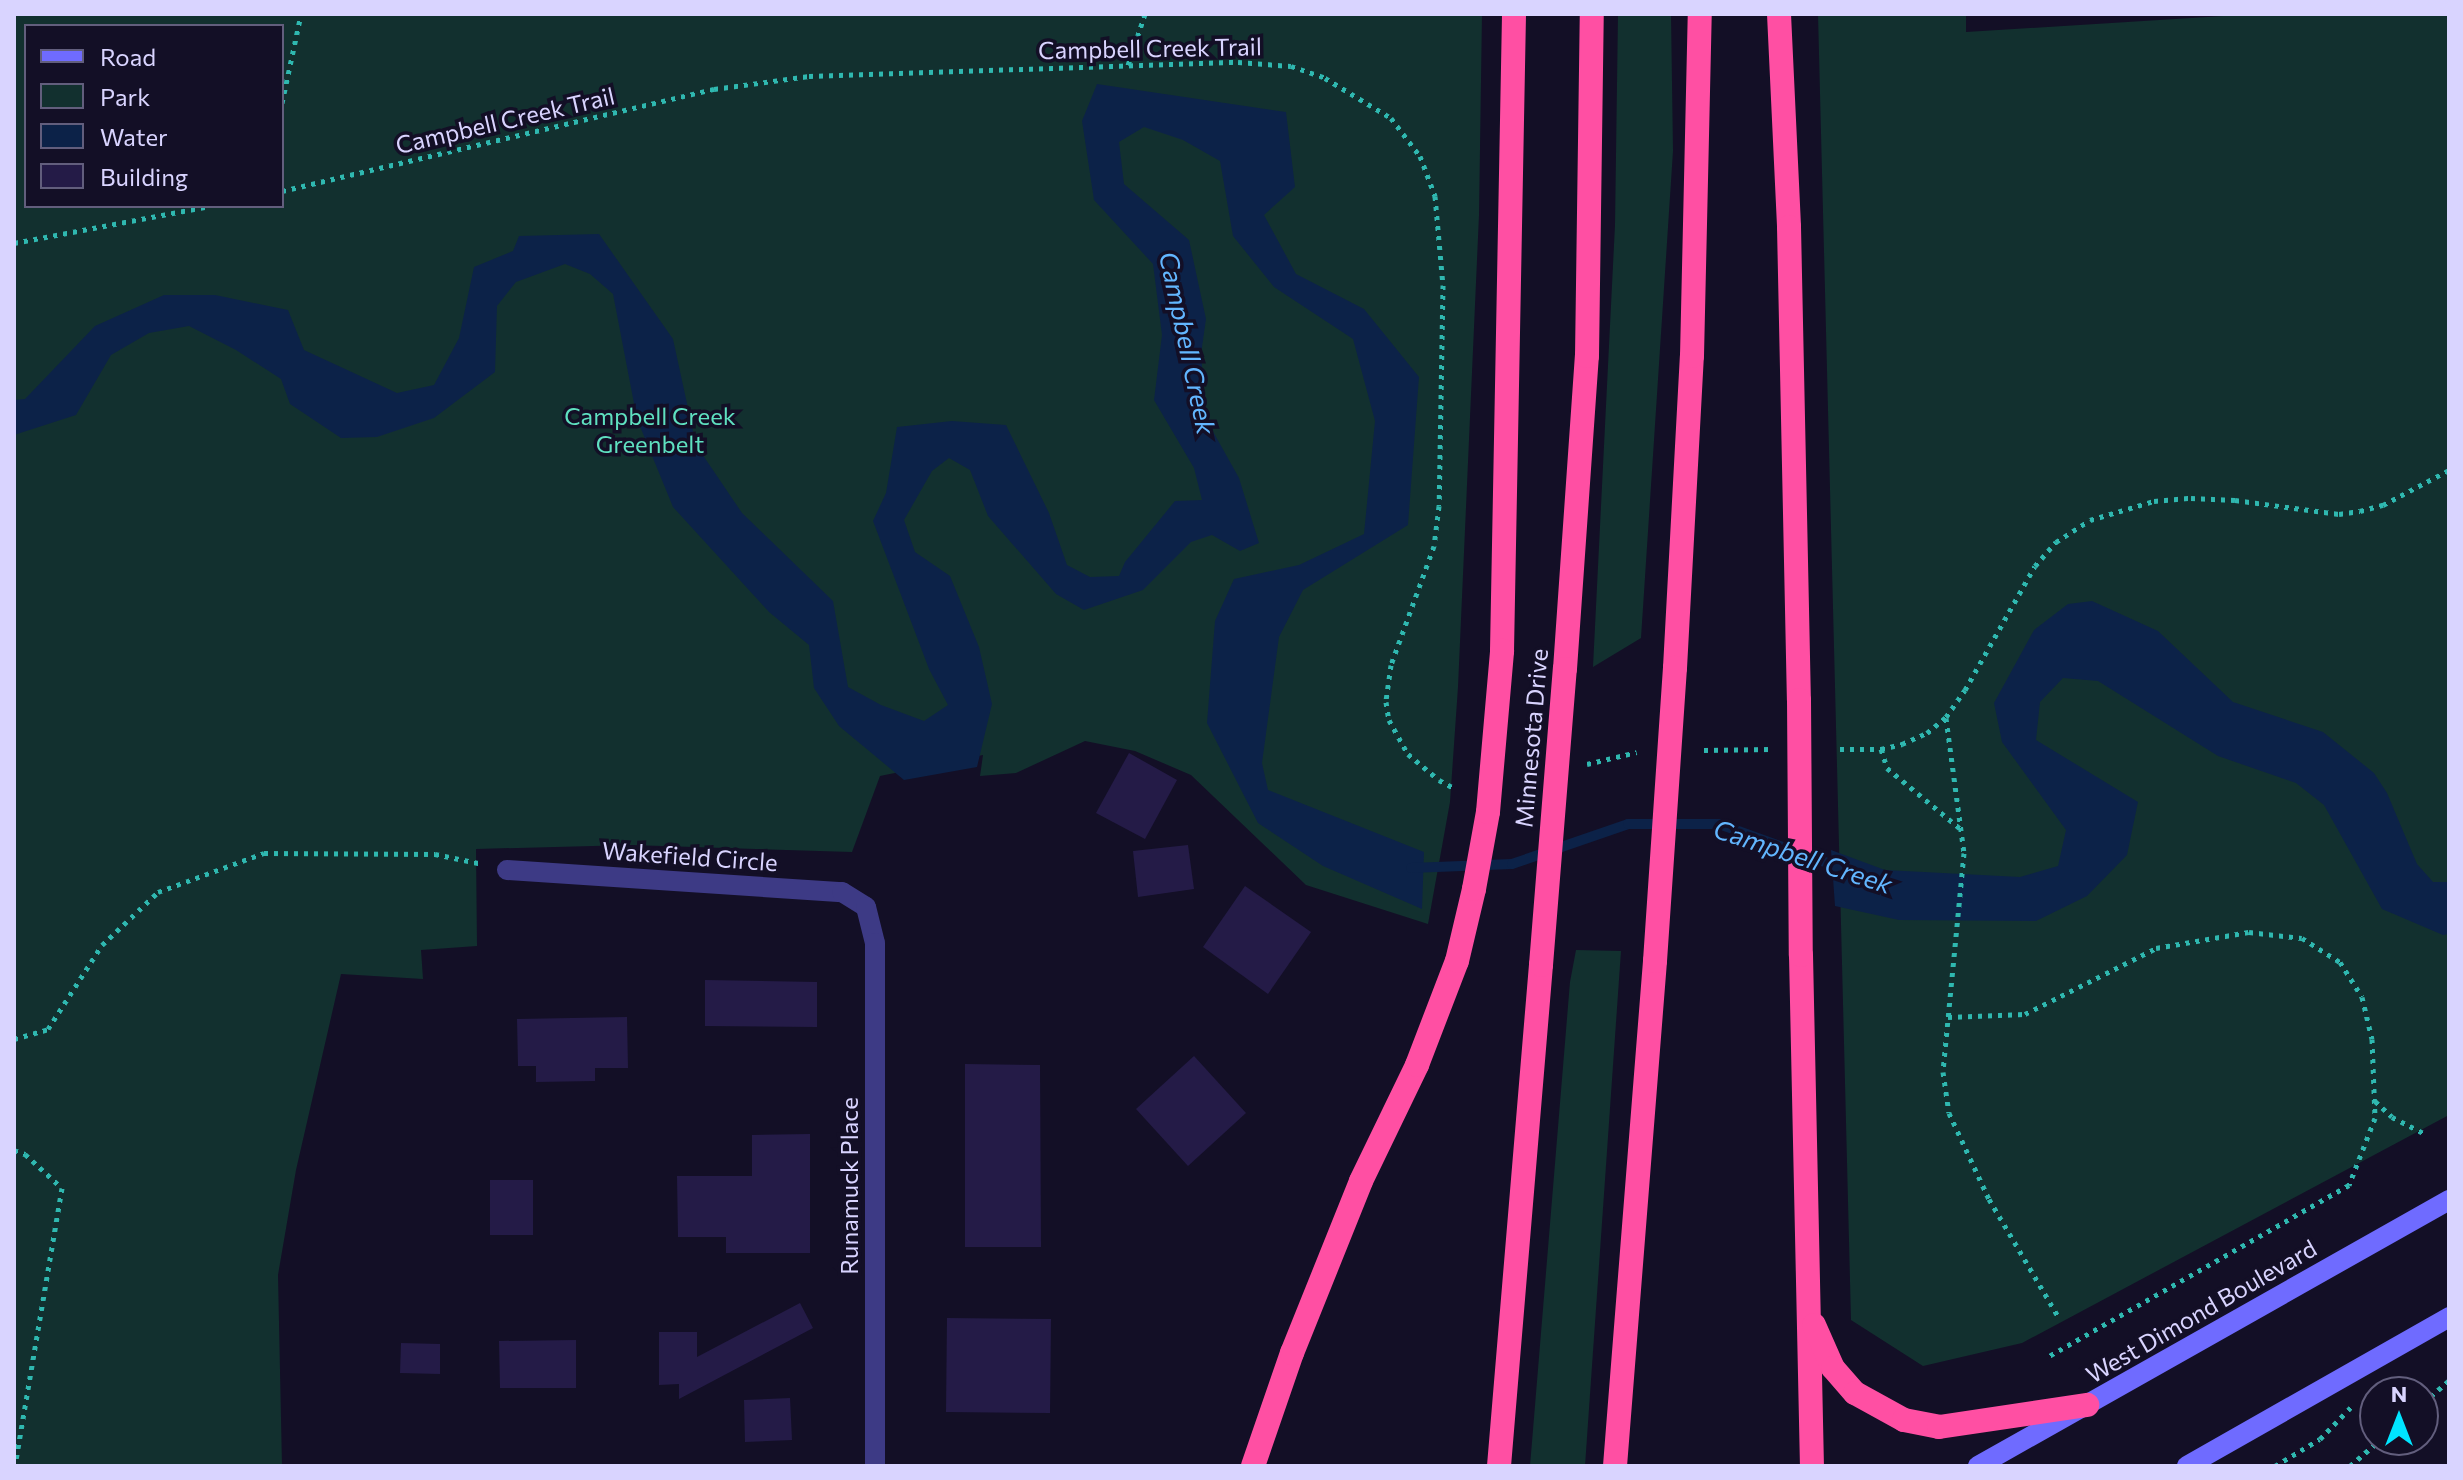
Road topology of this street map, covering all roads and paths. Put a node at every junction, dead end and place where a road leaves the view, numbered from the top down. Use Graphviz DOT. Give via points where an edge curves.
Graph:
graph roads {
  1 [pos="301,14"];
  2 [pos="1145,14"];
  3 [pos="1514,14"];
  4 [pos="1592,14"];
  5 [pos="1700,14"];
  6 [pos="1779,14"];
  7 [pos="1128,65"];
  8 [pos="284,94"];
  9 [pos="284,191"];
  10 [pos="198,208"];
  11 [pos="14,243"];
  12 [pos="2449,470"];
  13 [pos="1946,717"];
  14 [pos="1772,749"];
  15 [pos="1840,749"];
  16 [pos="1881,749"];
  17 [pos="1704,750"];
  18 [pos="1637,752"];
  19 [pos="1587,764"];
  20 [pos="1456,789"];
  21 [pos="1963,831"];
  22 [pos="507,870"];
  23 [pos="866,907"];
  24 [pos="1948,1017"];
  25 [pos="14,1039"];
  26 [pos="2374,1100"];
  27 [pos="2427,1135"];
  28 [pos="14,1150"];
  29 [pos="2449,1200"];
  30 [pos="1810,1315"];
  31 [pos="2449,1317"];
  32 [pos="2059,1318"];
  33 [pos="2047,1357"];
  34 [pos="2087,1405"];
  35 [pos="15,1466"];
  36 [pos="875,1466"];
  37 [pos="1253,1466"];
  38 [pos="1499,1466"];
  39 [pos="1615,1466"];
  40 [pos="1812,1466"];
  41 [pos="1978,1466"];
  42 [pos="2187,1466"];
  1 -- 8 [label="path"];
  2 -- 7 [label="path"];
  3 -- 37 [label="highway, bridge" via="1502,651 1488,812 1457,961 1417,1065 1361,1181"];
  4 -- 38 [label="highway, Minnesota Drive, bridge" via="1587,356"];
  5 -- 39 [label="highway, bridge" via="1693,340 1675,668"];
  6 -- 30 [label="highway, bridge" via="1789,227"];
  7 -- 9 [label="path, Campbell Creek Trail" via="809,76 714,89"];
  7 -- 20 [label="path, Campbell Creek Trail" via="1291,66 1371,104 1391,118 1420,156 1435,196 1443,285 1439,506 1434,546 1391,665 1386,702 1389,720 1408,754"];
  10 -- 11 [label="path"];
  12 -- 13 [label="path" via="2396,499 2339,514 2191,498 2154,501 2090,520 2056,542 2035,566"];
  13 -- 16 [label="path" via="1927,733"];
  13 -- 21 [label="path"];
  14 -- 17 [label="path"];
  15 -- 16 [label="path"];
  16 -- 21 [label="path" via="1887,768"];
  18 -- 19 [label="path"];
  21 -- 24 [label="path"];
  22 -- 23 [label="street, Wakefield Circle" via="842,892"];
  22 -- 25 [label="path" via="435,854 264,853 158,892 102,945 48,1029"];
  23 -- 36 [label="street, Runamuck Place" via="875,943"];
  24 -- 26 [label="path" via="2025,1014 2156,948 2249,932 2302,938 2340,962 2362,997 2372,1039"];
  24 -- 32 [label="path" via="1943,1072 1949,1113 1989,1199"];
  26 -- 27 [label="path" via="2392,1117"];
  26 -- 33 [label="path" via="2375,1118 2349,1185"];
  28 -- 35 [label="path" via="62,1188"];
  29 -- 34 [label="main road, West Dimond Boulevard"];
  30 -- 34 [label="highway" via="1833,1368 1855,1393 1904,1420 1939,1427"];
  30 -- 40 [label="highway"];
  31 -- 42 [label="main road"];
  34 -- 41 [label="main road, West Dimond Boulevard"];
}
